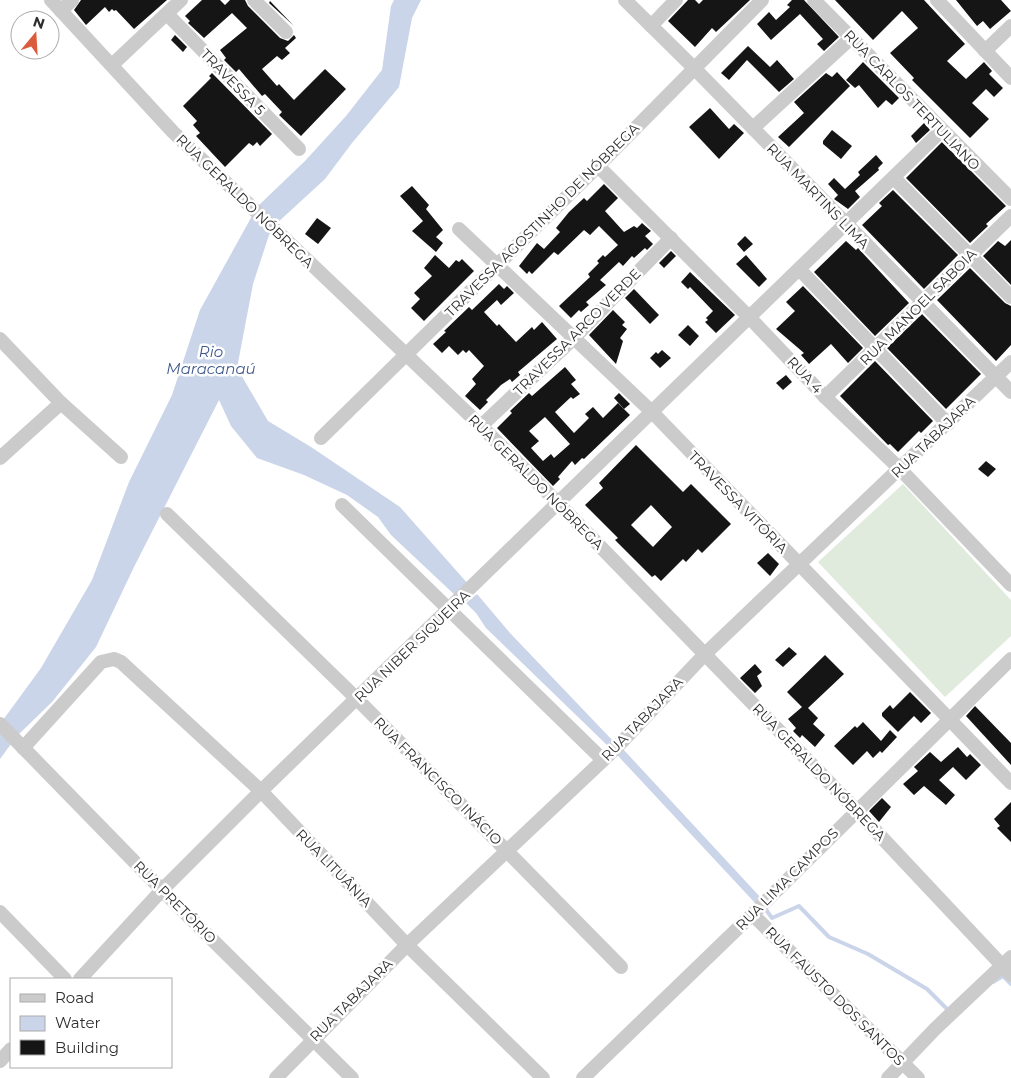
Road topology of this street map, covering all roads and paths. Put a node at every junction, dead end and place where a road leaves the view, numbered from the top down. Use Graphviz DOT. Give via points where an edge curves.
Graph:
graph roads {
  1 [pos="51,0"];
  2 [pos="72,0"];
  3 [pos="181,0"];
  4 [pos="254,0"];
  5 [pos="625,0"];
  6 [pos="676,0"];
  7 [pos="762,0"];
  8 [pos="814,0"];
  9 [pos="937,0"];
  10 [pos="61,11"];
  11 [pos="167,14"];
  12 [pos="651,26"];
  13 [pos="1011,26"];
  14 [pos="286,32"];
  15 [pos="852,38"];
  16 [pos="985,51"];
  17 [pos="112,65"];
  18 [pos="694,68"];
  19 [pos="1011,78"];
  20 [pos="753,128"];
  21 [pos="941,131"];
  22 [pos="300,149"];
  23 [pos="598,166"];
  24 [pos="894,178"];
  25 [pos="1011,199"];
  26 [pos="1011,216"];
  27 [pos="846,224"];
  28 [pos="459,228"];
  29 [pos="671,238"];
  30 [pos="969,256"];
  31 [pos="497,265"];
  32 [pos="800,270"];
  33 [pos="1011,296"];
  34 [pos="922,303"];
  35 [pos="750,318"];
  36 [pos="574,338"];
  37 [pos="0,339"];
  38 [pos="874,350"];
  39 [pos="406,354"];
  40 [pos="1011,362"];
  41 [pos="996,377"];
  42 [pos="1011,392"];
  43 [pos="825,397"];
  44 [pos="61,403"];
  45 [pos="652,413"];
  46 [pos="948,424"];
  47 [pos="481,426"];
  48 [pos="321,438"];
  49 [pos="121,457"];
  50 [pos="0,458"];
  51 [pos="900,469"];
  52 [pos="342,504"];
  53 [pos="559,504"];
  54 [pos="167,514"];
  55 [pos="798,564"];
  56 [pos="1011,584"];
  57 [pos="450,609"];
  58 [pos="705,654"];
  59 [pos="1011,659"];
  60 [pos="357,699"];
  61 [pos="948,720"];
  62 [pos="0,724"];
  63 [pos="23,748"];
  64 [pos="603,760"];
  65 [pos="1011,783"];
  66 [pos="261,791"];
  67 [pos="856,810"];
  68 [pos="506,849"];
  69 [pos="162,890"];
  70 [pos="0,912"];
  71 [pos="752,914"];
  72 [pos="407,945"];
  73 [pos="1008,966"];
  74 [pos="621,967"];
  75 [pos="63,978"];
  76 [pos="81,978"];
  77 [pos="312,1039"];
  78 [pos="10,1051"];
  79 [pos="0,1061"];
  80 [pos="903,1062"];
  81 [pos="276,1078"];
  82 [pos="352,1078"];
  83 [pos="543,1078"];
  84 [pos="582,1078"];
  85 [pos="888,1078"];
  86 [pos="918,1078"];
  1 -- 10 [label="street, RUA GERALDO NÓBREGA"];
  2 -- 10 [label="street"];
  3 -- 11 [label="street"];
  4 -- 14 [label="street"];
  5 -- 12 [label="street, RUA MARTINS LIMA"];
  6 -- 12 [label="street"];
  7 -- 18 [label="street, TRAVESSA AGOSTINHO DE NÓBREGA"];
  8 -- 15 [label="street, RUA CARLOS TERTULIANO"];
  9 -- 16 [label="street"];
  10 -- 17 [label="street, RUA GERALDO NÓBREGA"];
  11 -- 17 [label="street"];
  11 -- 22 [label="street, TRAVESSA 5"];
  12 -- 18 [label="street, RUA MARTINS LIMA"];
  13 -- 16 [label="street"];
  15 -- 20 [label="street"];
  15 -- 21 [label="street, RUA CARLOS TERTULIANO"];
  16 -- 19 [label="street"];
  17 -- 39 [label="street, RUA GERALDO NÓBREGA" via="173,132"];
  18 -- 20 [label="street, RUA MARTINS LIMA"];
  18 -- 23 [label="street, TRAVESSA AGOSTINHO DE NÓBREGA"];
  20 -- 27 [label="street, RUA MARTINS LIMA"];
  21 -- 24 [label="street, RUA NIBER SIQUEIRA"];
  21 -- 25 [label="street, RUA CARLOS TERTULIANO"];
  23 -- 29 [label="street, RUA 4"];
  23 -- 31 [label="street, TRAVESSA AGOSTINHO DE NÓBREGA"];
  24 -- 27 [label="street, RUA NIBER SIQUEIRA"];
  24 -- 30 [label="street"];
  26 -- 30 [label="street, RUA MANOEL SABOIA"];
  27 -- 32 [label="street, RUA NIBER SIQUEIRA"];
  27 -- 34 [label="street, RUA MARTINS LIMA"];
  28 -- 31 [label="street, TRAVESSA VITÓRIA"];
  29 -- 35 [label="street, RUA 4"];
  29 -- 36 [label="street, TRAVESSA ARCO VERDE"];
  30 -- 33 [label="street"];
  30 -- 34 [label="street, RUA MANOEL SABOIA"];
  31 -- 36 [label="street, TRAVESSA VITÓRIA"];
  31 -- 39 [label="street, TRAVESSA AGOSTINHO DE NÓBREGA"];
  32 -- 35 [label="street, RUA NIBER SIQUEIRA"];
  32 -- 38 [label="street"];
  34 -- 38 [label="street, RUA MANOEL SABOIA"];
  34 -- 41 [label="street, RUA MARTINS LIMA"];
  35 -- 43 [label="street, RUA 4"];
  35 -- 45 [label="street, RUA NIBER SIQUEIRA"];
  36 -- 45 [label="street, TRAVESSA VITÓRIA"];
  36 -- 47 [label="street, TRAVESSA ARCO VERDE"];
  37 -- 44 [label="street"];
  38 -- 43 [label="street, RUA MANOEL SABOIA"];
  38 -- 46 [label="street"];
  39 -- 47 [label="street, RUA GERALDO NÓBREGA"];
  39 -- 48 [label="street, TRAVESSA AGOSTINHO DE NÓBREGA"];
  40 -- 41 [label="street, RUA TABAJARA"];
  41 -- 42 [label="street, RUA MARTINS LIMA"];
  41 -- 46 [label="street, RUA TABAJARA"];
  43 -- 51 [label="street, RUA 4"];
  44 -- 49 [label="street"];
  44 -- 50 [label="street"];
  45 -- 53 [label="street, RUA NIBER SIQUEIRA"];
  45 -- 55 [label="street, TRAVESSA VITÓRIA"];
  46 -- 51 [label="street, RUA TABAJARA"];
  47 -- 53 [label="street, RUA GERALDO NÓBREGA"];
  51 -- 55 [label="street, RUA TABAJARA"];
  51 -- 56 [label="street, RUA 4"];
  52 -- 57 [label="street"];
  53 -- 57 [label="street, RUA NIBER SIQUEIRA"];
  53 -- 58 [label="street, RUA GERALDO NÓBREGA"];
  54 -- 60 [label="street, RUA FRANCISCO INÁCIO"];
  55 -- 58 [label="street, RUA TABAJARA"];
  55 -- 61 [label="street, TRAVESSA VITÓRIA"];
  57 -- 60 [label="street, RUA NIBER SIQUEIRA"];
  57 -- 64 [label="street"];
  58 -- 64 [label="street, RUA TABAJARA"];
  58 -- 67 [label="street, RUA GERALDO NÓBREGA"];
  59 -- 61 [label="street, RUA LIMA CAMPOS"];
  60 -- 66 [label="street, RUA NIBER SIQUEIRA"];
  60 -- 68 [label="street, RUA FRANCISCO INÁCIO"];
  61 -- 65 [label="street, TRAVESSA VITÓRIA"];
  61 -- 67 [label="street, RUA LIMA CAMPOS"];
  62 -- 63 [label="street, RUA PRETÓRIO"];
  63 -- 66 [label="street, RUA LITUÂNIA" via="101,662 114,659"];
  63 -- 69 [label="street, RUA PRETÓRIO"];
  64 -- 68 [label="street, RUA TABAJARA"];
  66 -- 69 [label="street, RUA NIBER SIQUEIRA"];
  66 -- 72 [label="street, RUA LITUÂNIA"];
  67 -- 71 [label="street, RUA LIMA CAMPOS"];
  67 -- 73 [label="street, RUA GERALDO NÓBREGA"];
  68 -- 72 [label="street, RUA TABAJARA"];
  68 -- 74 [label="street, RUA FRANCISCO INÁCIO"];
  69 -- 76 [label="street, RUA NIBER SIQUEIRA"];
  69 -- 77 [label="street, RUA PRETÓRIO"];
  70 -- 75 [label="street"];
  71 -- 80 [label="street, RUA FAUSTO DOS SANTOS"];
  71 -- 84 [label="street, RUA LIMA CAMPOS"];
  72 -- 77 [label="street, RUA TABAJARA"];
  72 -- 83 [label="street, RUA LITUÂNIA"];
  73 -- 80 [label="street"];
  77 -- 81 [label="street, RUA TABAJARA"];
  77 -- 82 [label="street, RUA PRETÓRIO"];
  78 -- 79 [label="street"];
  80 -- 85 [label="street"];
  80 -- 86 [label="street, RUA FAUSTO DOS SANTOS"];
}
